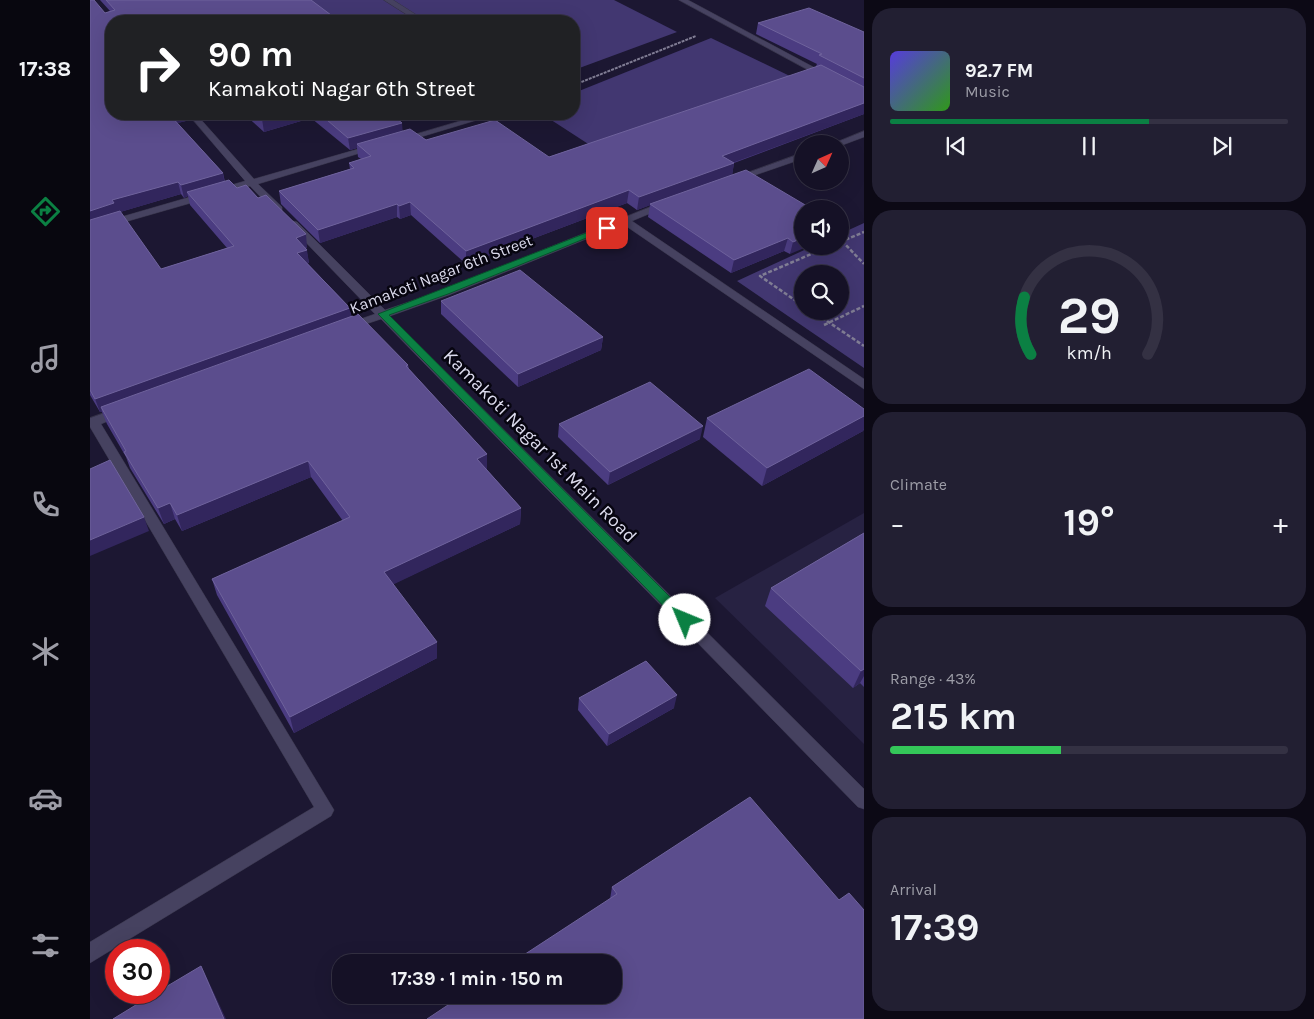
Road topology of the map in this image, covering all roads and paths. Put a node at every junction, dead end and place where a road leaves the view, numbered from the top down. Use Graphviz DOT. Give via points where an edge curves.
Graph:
graph roads {
  1 [pos="388,0"];
  2 [pos="683,0"];
  3 [pos="412,15"];
  4 [pos="726,23"];
  5 [pos="580,83"];
  6 [pos="838,83"];
  7 [pos="197,120"];
  8 [pos="472,120"];
  9 [pos="864,134"];
  10 [pos="849,139"];
  11 [pos="794,159"];
  12 [pos="252,183"];
  13 [pos="722,184"];
  14 [pos="677,200"];
  15 [pos="625,220"];
  16 [pos="90,229"];
  17 [pos="864,232"];
  18 [pos="849,239"];
  19 [pos="849,251"];
  20 [pos="809,255"];
  21 [pos="864,264"];
  22 [pos="794,299"];
  23 [pos="864,306"];
  24 [pos="383,314"];
  25 [pos="826,320"];
  26 [pos="829,322"];
  27 [pos="336,331"];
  28 [pos="796,338"];
  29 [pos="864,346"];
  30 [pos="864,385"];
  31 [pos="130,408"];
  32 [pos="92,422"];
  33 [pos="864,801"];
  34 [pos="90,953"];
  1 -- 3 [label="street"];
  2 -- 4 [label="street"];
  4 -- 5 [label="path"];
  4 -- 6 [label="street"];
  7 -- 12 [label="street, Kamakoti Nagar 1st Main Road"];
  8 -- 12 [label="street"];
  9 -- 10 [label="street"];
  11 -- 13 [label="street"];
  12 -- 16 [label="street"];
  12 -- 24 [label="street, Kamakoti Nagar 1st Main Road"];
  14 -- 15 [label="street, Kamakoti Nagar 6th Street"];
  15 -- 24 [label="street, Kamakoti Nagar 6th Street"];
  15 -- 28 [label="street"];
  17 -- 18 [label="path"];
  19 -- 21 [label="path"];
  20 -- 22 [label="path" via="760,276"];
  23 -- 26 [label="path"];
  24 -- 27 [label="street, Kamakoti Nagar 6th Street"];
  24 -- 33 [label="street, Kamakoti Nagar 1st Main Road"];
  25 -- 26 [label="path"];
  26 -- 28 [label="path"];
  26 -- 29 [label="path"];
  28 -- 30 [label="street"];
  31 -- 32 [label="street"];
  32 -- 34 [label="street" via="325,810"];
}
